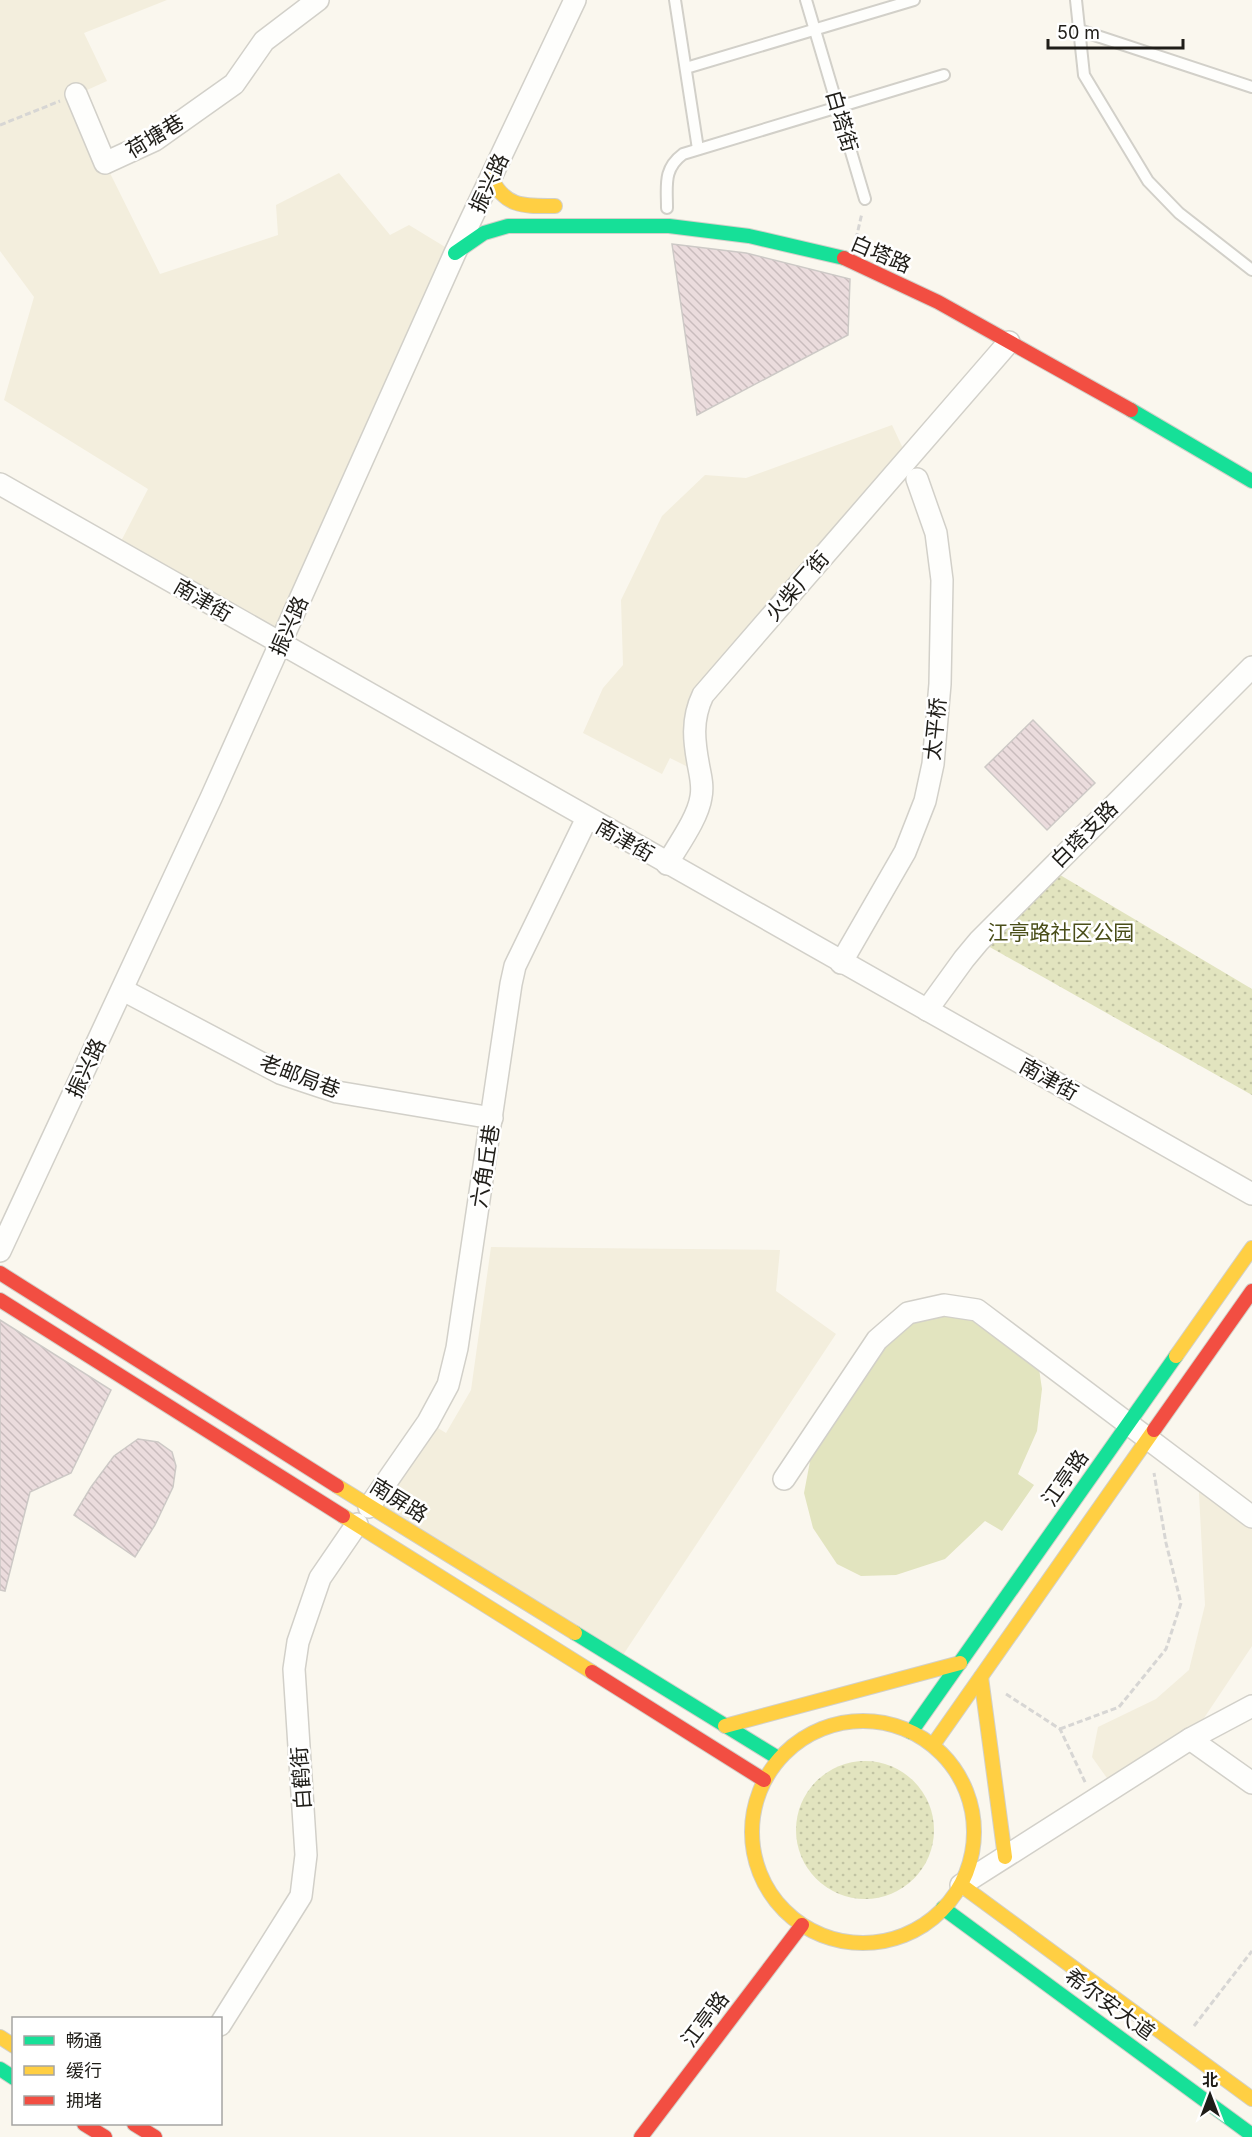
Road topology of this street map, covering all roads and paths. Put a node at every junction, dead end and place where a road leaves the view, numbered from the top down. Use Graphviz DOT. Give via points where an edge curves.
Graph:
graph roads {
  1 [pos="318,0"];
  2 [pos="575,0"];
  3 [pos="675,0"];
  4 [pos="806,0"];
  5 [pos="914,0"];
  6 [pos="1076,0"];
  7 [pos="814,30"];
  8 [pos="1079,30"];
  9 [pos="686,68"];
  10 [pos="944,75"];
  11 [pos="1252,87"];
  12 [pos="76,94"];
  13 [pos="838,107"];
  14 [pos="0,125"];
  15 [pos="698,149"];
  16 [pos="491,178"];
  17 [pos="865,199"];
  18 [pos="566,206"];
  19 [pos="666,208"];
  20 [pos="855,242"];
  21 [pos="455,253"];
  22 [pos="1252,270"];
  23 [pos="1009,342"];
  24 [pos="917,479"];
  25 [pos="1252,481"];
  26 [pos="0,484"];
  27 [pos="280,645"];
  28 [pos="1252,667"];
  29 [pos="587,818"];
  30 [pos="667,864"];
  31 [pos="842,963"];
  32 [pos="123,990"];
  33 [pos="927,1010"];
  34 [pos="492,1118"];
  35 [pos="1252,1194"];
  36 [pos="1252,1248"];
  37 [pos="0,1251"];
  38 [pos="0,1273"];
  39 [pos="1252,1291"];
  40 [pos="0,1300"];
  41 [pos="1128,1425"];
  42 [pos="1148,1439"];
  43 [pos="784,1479"];
  44 [pos="363,1515"];
  45 [pos="1252,1517"];
  46 [pos="960,1663"];
  47 [pos="981,1677"];
  48 [pos="1252,1706"];
  49 [pos="725,1726"];
  50 [pos="1060,1729"];
  51 [pos="912,1732"];
  52 [pos="1190,1739"];
  53 [pos="933,1745"];
  54 [pos="778,1758"];
  55 [pos="764,1780"];
  56 [pos="1252,1783"];
  57 [pos="1094,1801"];
  58 [pos="1005,1857"];
  59 [pos="961,1885"];
  60 [pos="943,1908"];
  61 [pos="802,1925"];
  62 [pos="1252,1951"];
  63 [pos="222,2022"];
  64 [pos="1179,2045"];
  65 [pos="1252,2098"];
  66 [pos="86,2125"];
  67 [pos="136,2125"];
  68 [pos="154,2133"];
  69 [pos="1252,2134"];
  70 [pos="105,2137"];
  71 [pos="641,2137"];
  1 -- 12 [label="street, 荷塘巷" via="264,41 234,84 155,140 105,163"];
  2 -- 16 [label="street, 振兴路"];
  3 -- 9 [label="lane"];
  4 -- 7 [label="lane, 白塔街"];
  5 -- 7 [label="lane"];
  6 -- 8 [label="lane"];
  7 -- 9 [label="lane"];
  7 -- 13 [label="lane, 白塔街"];
  8 -- 11 [label="lane"];
  8 -- 22 [label="lane" via="1084,75 1148,181 1179,213"];
  9 -- 15 [label="lane"];
  10 -- 13 [label="lane"];
  12 -- 14 [label="path"];
  13 -- 15 [label="lane"];
  13 -- 17 [label="lane, 白塔街"];
  15 -- 19 [label="lane" via="673,162 668,174"];
  16 -- 18 [label="main road" via="506,200 521,206"];
  16 -- 21 [label="street, 振兴路"];
  17 -- 20 [label="path"];
  21 -- 23 [label="main road, 白塔路" via="478,234 495,227 518,225 669,226 749,236 851,260"];
  21 -- 27 [label="street, 振兴路"];
  23 -- 25 [label="main road, 白塔路"];
  23 -- 30 [label="street, 火柴厂街" via="703,695 695,714 693,734 701,798"];
  24 -- 31 [label="street, 太平桥" via="936,533 942,580 940,684 933,764 925,801 905,852"];
  26 -- 27 [label="street, 南津街"];
  27 -- 29 [label="street, 南津街"];
  27 -- 32 [label="street, 振兴路"];
  28 -- 33 [label="street, 白塔支路" via="979,941"];
  29 -- 30 [label="street, 南津街"];
  29 -- 34 [label="street, 六角丘巷" via="515,966"];
  30 -- 31 [label="street, 南津街"];
  31 -- 33 [label="street, 南津街"];
  32 -- 34 [label="street, 老邮局巷" via="280,1073 337,1092"];
  32 -- 37 [label="street, 振兴路"];
  33 -- 35 [label="street, 南津街"];
  34 -- 44 [label="street, 六角丘巷" via="448,1385 428,1422"];
  36 -- 41 [label="main road, 江亭路"];
  38 -- 44 [label="main road, 南屏路"];
  39 -- 42 [label="main road"];
  40 -- 44 [label="main road, 南屏路"];
  41 -- 42 [label="street"];
  41 -- 43 [label="street" via="977,1310 944,1305 908,1313 877,1340"];
  41 -- 46 [label="main road, 江亭路"];
  42 -- 45 [label="street"];
  42 -- 47 [label="main road"];
  42 -- 50 [label="path" via="1181,1603 1166,1649 1119,1707"];
  44 -- 49 [label="main road, 南屏路"];
  44 -- 55 [label="main road, 南屏路"];
  44 -- 63 [label="street, 白鹤街" via="320,1578 295,1660 306,1855 301,1896"];
  46 -- 49 [label="main road"];
  46 -- 51 [label="main road, 江亭路"];
  47 -- 50 [label="path"];
  47 -- 53 [label="main road"];
  47 -- 58 [label="main road"];
  48 -- 52 [label="street"];
  49 -- 54 [label="main road, 南屏路"];
  50 -- 57 [label="path"];
  51 -- 53 [label="main road"];
  51 -- 54 [label="main road" via="854,1722 820,1730 793,1744"];
  52 -- 56 [label="street"];
  52 -- 57 [label="street"];
  53 -- 59 [label="main road" via="965,1788 974,1820 972,1853"];
  54 -- 55 [label="main road"];
  55 -- 61 [label="main road" via="752,1828 754,1857 764,1883 780,1907"];
  57 -- 58 [label="street"];
  58 -- 59 [label="street"];
  59 -- 60 [label="main road"];
  59 -- 64 [label="main road, 希尔安大道"];
  60 -- 61 [label="main road" via="907,1935 880,1942 853,1943 826,1937"];
  60 -- 69 [label="main road, 希尔安大道"];
  61 -- 71 [label="main road, 江亭路"];
  62 -- 64 [label="path"];
  64 -- 65 [label="main road, 希尔安大道"];
  66 -- 70 [label="main road"];
  67 -- 68 [label="main road"];
}
